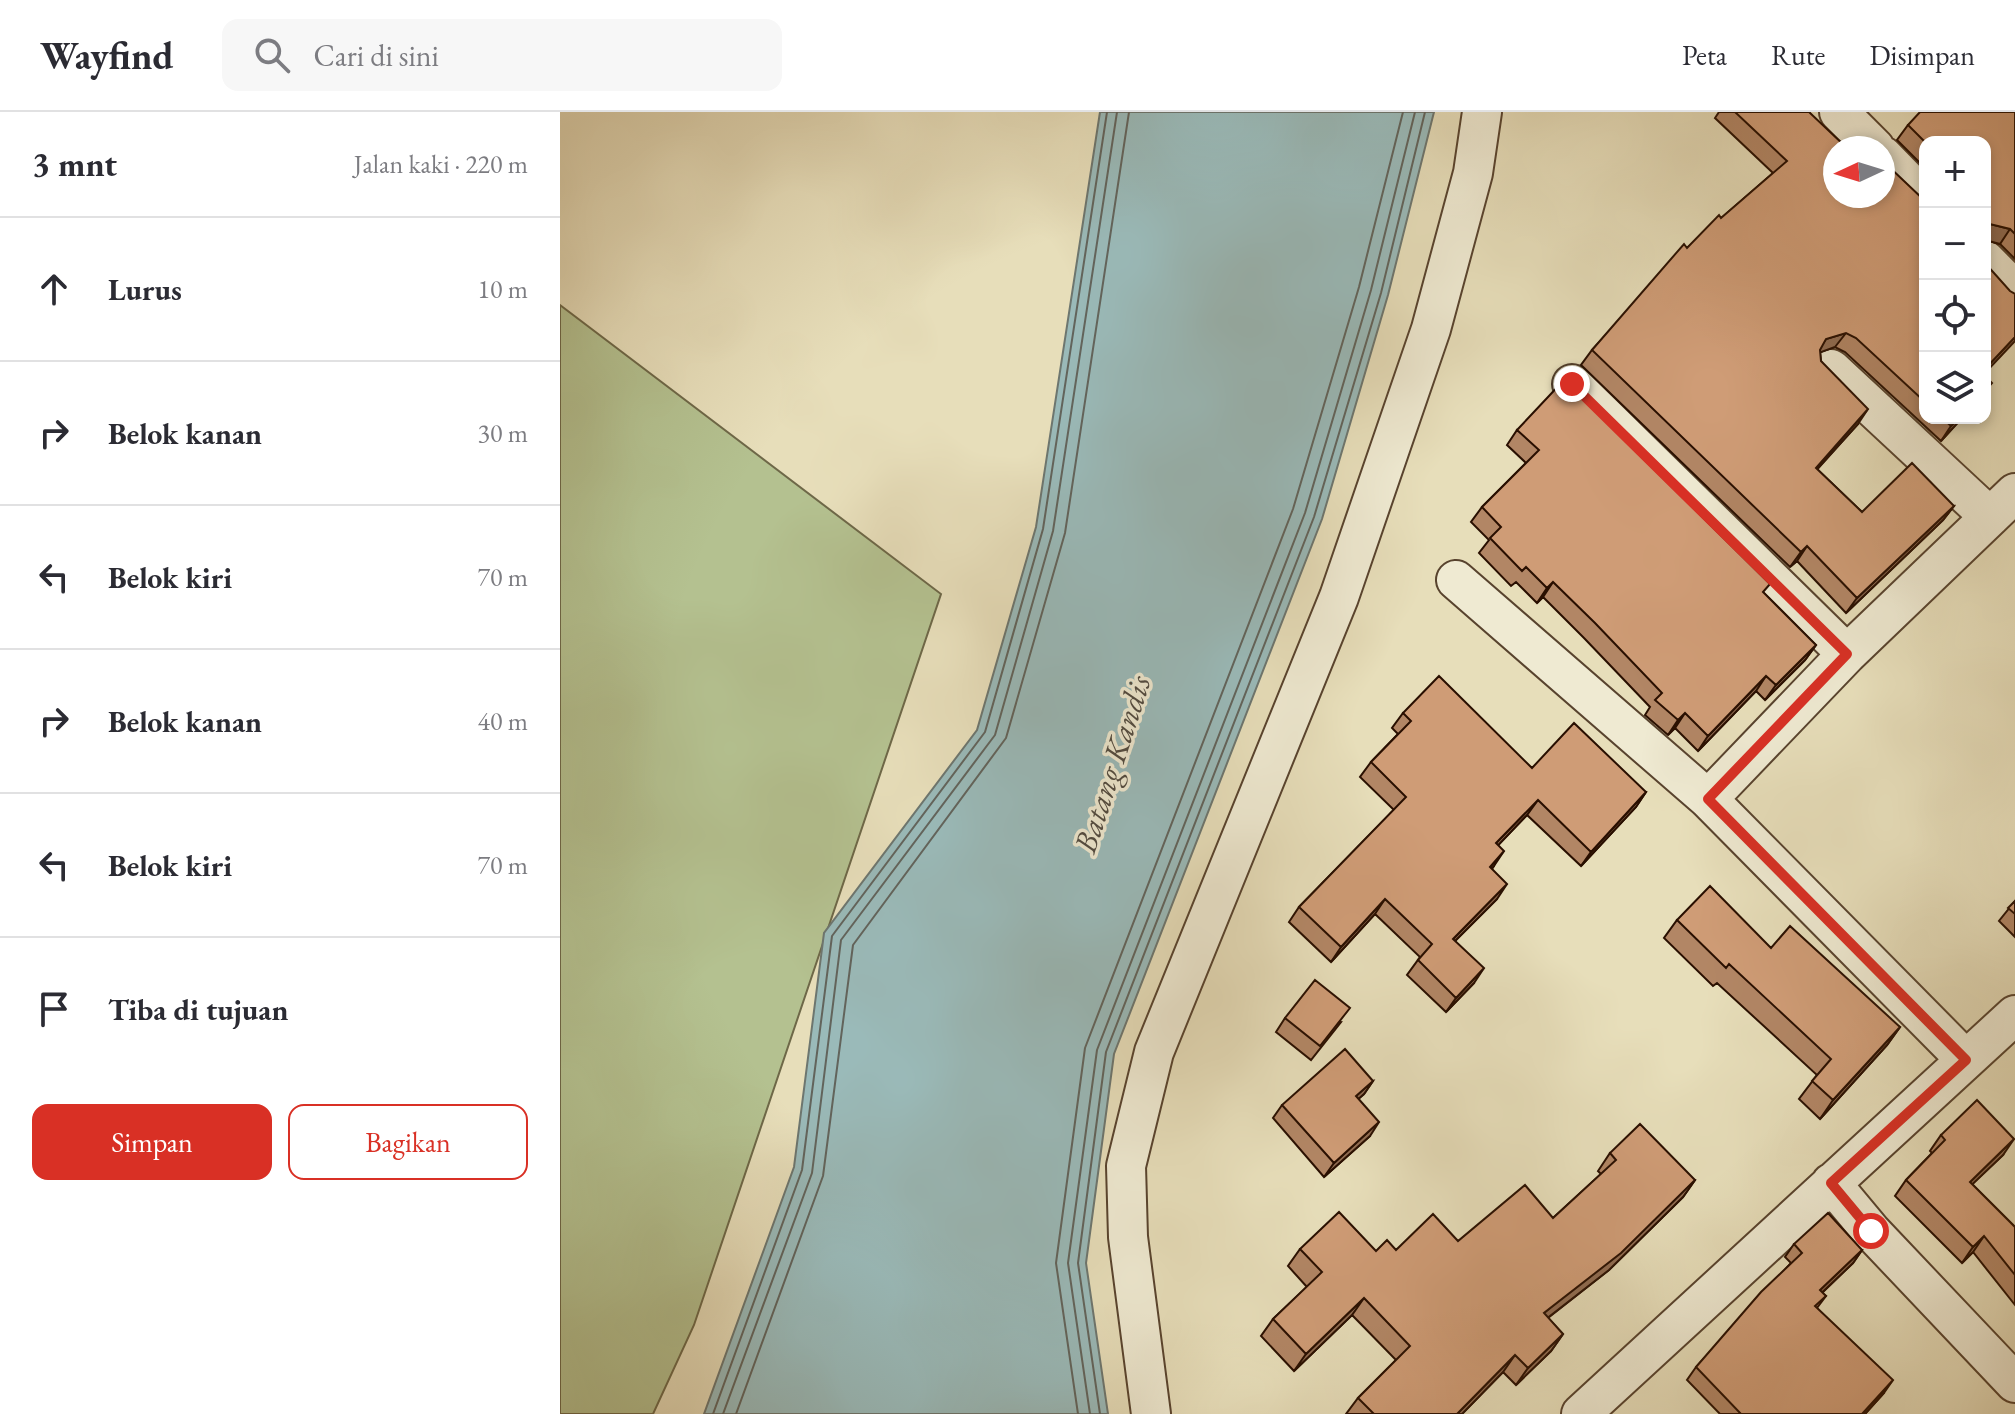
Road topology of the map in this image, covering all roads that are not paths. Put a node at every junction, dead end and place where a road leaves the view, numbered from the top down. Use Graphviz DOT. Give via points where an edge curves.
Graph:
graph roads {
  1 [pos="1482,112"];
  2 [pos="1839,112"];
  3 [pos="1863,136"];
  4 [pos="1895,168"];
  5 [pos="1919,193"];
  6 [pos="1991,266"];
  7 [pos="2015,290"];
  8 [pos="1831,369"];
  9 [pos="1572,384"];
  10 [pos="2003,505"];
  11 [pos="1456,580"];
  12 [pos="1847,654"];
  13 [pos="1708,799"];
  14 [pos="2015,1015"];
  15 [pos="1966,1060"];
  16 [pos="1831,1183"];
  17 [pos="2015,1383"];
  18 [pos="1151,1414"];
  19 [pos="1581,1414"];
  1 -- 18 [label="street" via="1473,173 1431,329 1345,582 1154,1052 1126,1166 1128,1237"];
  2 -- 3 [label="street"];
  4 -- 5 [label="street"];
  6 -- 7 [label="street"];
  8 -- 10 [label="street"];
  9 -- 12 [label="street"];
  10 -- 12 [label="street"];
  11 -- 13 [label="street"];
  12 -- 13 [label="street"];
  13 -- 15 [label="street"];
  14 -- 15 [label="street"];
  15 -- 16 [label="street"];
  16 -- 17 [label="street"];
  16 -- 19 [label="street"];
}
